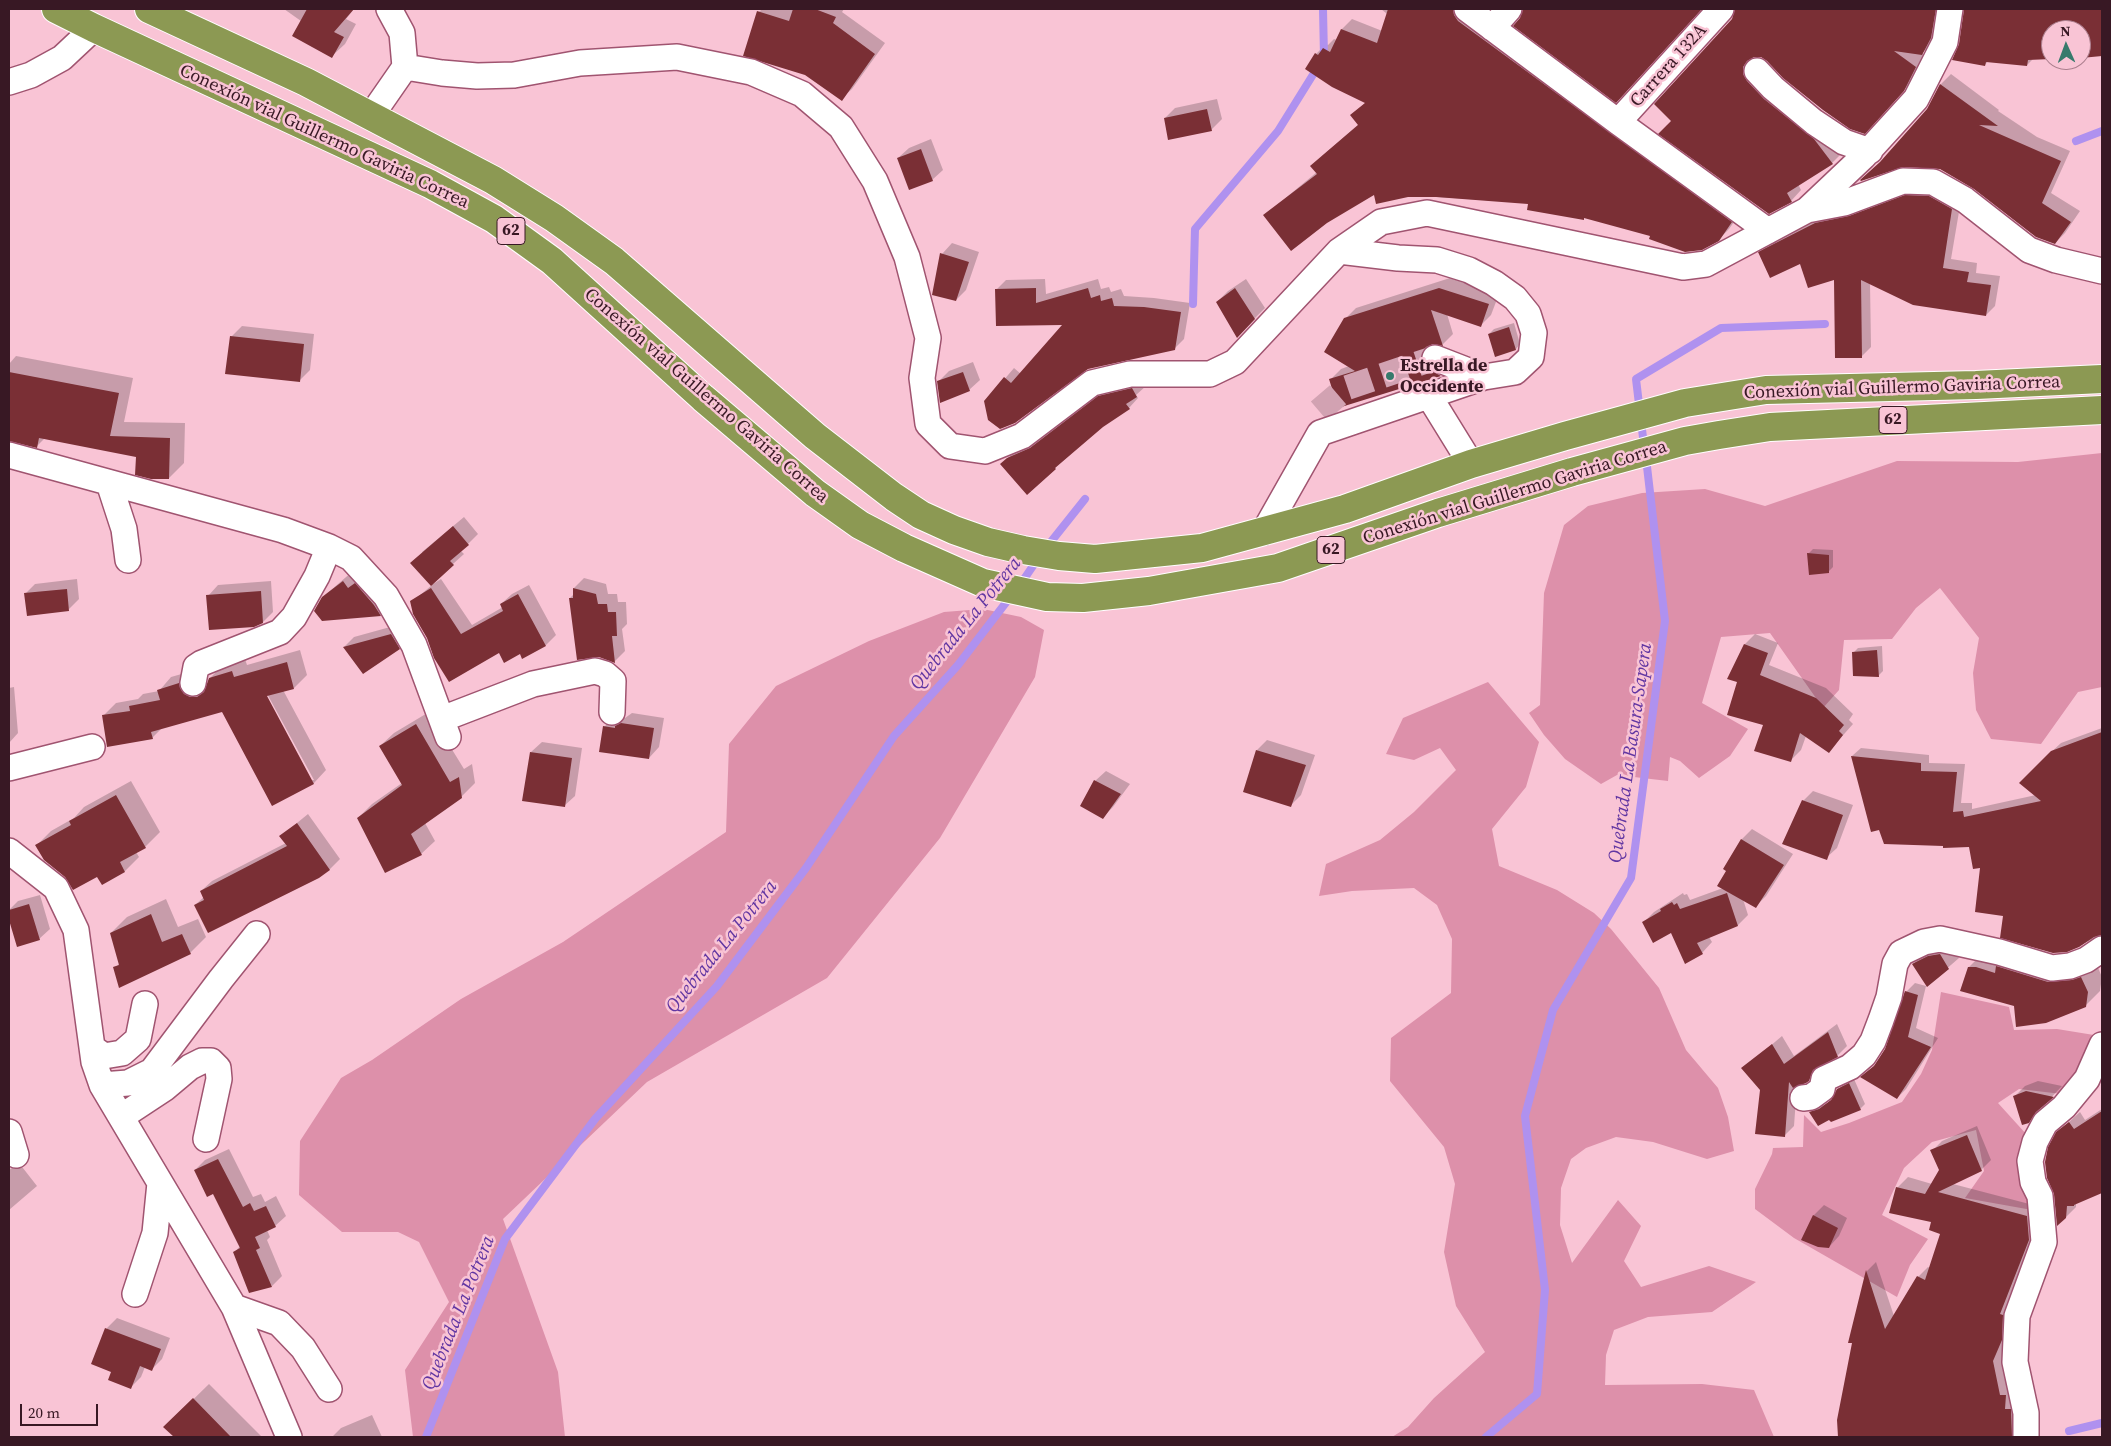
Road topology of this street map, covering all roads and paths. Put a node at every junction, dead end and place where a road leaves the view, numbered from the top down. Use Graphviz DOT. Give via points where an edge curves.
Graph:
graph roads {
  1 [pos="56,9"];
  2 [pos="149,9"];
  3 [pos="389,9"];
  4 [pos="1467,9"];
  5 [pos="1509,9"];
  6 [pos="1950,9"];
  7 [pos="1721,10"];
  8 [pos="94,28"];
  9 [pos="1492,28"];
  10 [pos="405,67"];
  11 [pos="1757,71"];
  12 [pos="9,82"];
  13 [pos="372,116"];
  14 [pos="1618,122"];
  15 [pos="1870,151"];
  16 [pos="1807,210"];
  17 [pos="1768,231"];
  18 [pos="1340,251"];
  19 [pos="2102,271"];
  20 [pos="1435,358"];
  21 [pos="1484,377"];
  22 [pos="2102,379"];
  23 [pos="1429,396"];
  24 [pos="2102,410"];
  25 [pos="9,455"];
  26 [pos="1471,464"];
  27 [pos="109,483"];
  28 [pos="1264,532"];
  29 [pos="330,547"];
  30 [pos="128,560"];
  31 [pos="193,683"];
  32 [pos="612,712"];
  33 [pos="92,747"];
  34 [pos="9,768"];
  35 [pos="9,851"];
  36 [pos="257,934"];
  37 [pos="2102,949"];
  38 [pos="145,1004"];
  39 [pos="2102,1045"];
  40 [pos="93,1048"];
  41 [pos="102,1085"];
  42 [pos="1803,1098"];
  43 [pos="121,1117"];
  44 [pos="206,1139"];
  45 [pos="160,1183"];
  46 [pos="135,1294"];
  47 [pos="234,1307"];
  48 [pos="330,1389"];
  49 [pos="289,1437"];
  50 [pos="2026,1437"];
  1 -- 8 [label="highway, Conexión vial Guillermo Gaviria Correa / 62"];
  2 -- 13 [label="highway, Conexión vial Guillermo Gaviria Correa / 62"];
  3 -- 10 [label="street" via="402,33"];
  4 -- 9 [label="street"];
  5 -- 9 [label="street"];
  6 -- 15 [label="street" via="1945,42 1916,99"];
  7 -- 14 [label="street, Carrera 132A"];
  8 -- 12 [label="street" via="62,58 31,75"];
  8 -- 24 [label="highway, Conexión vial Guillermo Gaviria Correa / 62" via="430,184 494,219 552,261 703,398 815,493 860,525 983,582 1047,597 1083,598 1150,591 1278,568 1438,513 1685,441 1770,426"];
  9 -- 14 [label="street"];
  10 -- 13 [label="street"];
  10 -- 18 [label="street" via="451,74 505,75 580,63 677,57 752,72 802,94 841,128 875,181 904,249 928,338 922,378 928,424 950,446 985,450 1022,436 1092,383 1130,374 1210,374 1235,362"];
  11 -- 15 [label="street" via="1814,122 1844,142"];
  13 -- 28 [label="highway, Conexión vial Guillermo Gaviria Correa / 62" via="493,180 614,261 815,436 921,515 988,542 1095,559 1202,548"];
  14 -- 17 [label="street"];
  15 -- 16 [label="street"];
  16 -- 17 [label="street"];
  16 -- 19 [label="street" via="1844,203 1902,181 1933,182 1965,200 2029,250"];
  17 -- 18 [label="street" via="1706,264 1683,266 1427,213 1381,222"];
  18 -- 21 [label="street" via="1437,260 1469,270 1515,298 1528,314 1534,333 1530,357 1515,372"];
  20 -- 21 [label="street"];
  21 -- 23 [label="street"];
  22 -- 26 [label="highway, Conexión vial Guillermo Gaviria Correa / 62" via="1766,390 1686,403"];
  23 -- 26 [label="street"];
  23 -- 28 [label="street" via="1320,422"];
  25 -- 27 [label="street"];
  26 -- 28 [label="highway, Conexión vial Guillermo Gaviria Correa / 62" via="1345,510"];
  27 -- 29 [label="street" via="283,530"];
  27 -- 30 [label="street" via="124,529"];
  29 -- 31 [label="street" via="294,617 280,632 202,664 196,668"];
  29 -- 32 [label="street" via="351,558 386,596 414,645 445,728 533,684 595,671 613,681"];
  33 -- 34 [label="street"];
  35 -- 40 [label="street" via="56,888 76,930"];
  36 -- 41 [label="street" via="152,1071 128,1083"];
  37 -- 42 [label="street" via="2086,960 2052,968 1940,939 1909,949 1901,953 1894,964 1886,1005 1873,1041 1864,1055 1850,1067 1824,1079 1822,1089 1811,1097"];
  38 -- 40 [label="street" via="138,1039 122,1053 104,1056"];
  39 -- 50 [label="street" via="2087,1079 2064,1107 2045,1122 2030,1161 2033,1182 2040,1196 2044,1242 2017,1316 2015,1362 2026,1413"];
  40 -- 41 [label="street"];
  41 -- 43 [label="street"];
  43 -- 44 [label="street" via="158,1094 190,1067 202,1061 211,1062 218,1068 218,1079"];
  43 -- 45 [label="street"];
  45 -- 46 [label="street" via="155,1233"];
  45 -- 47 [label="street"];
  47 -- 48 [label="street" via="280,1322 303,1348"];
  47 -- 49 [label="street"];
}
